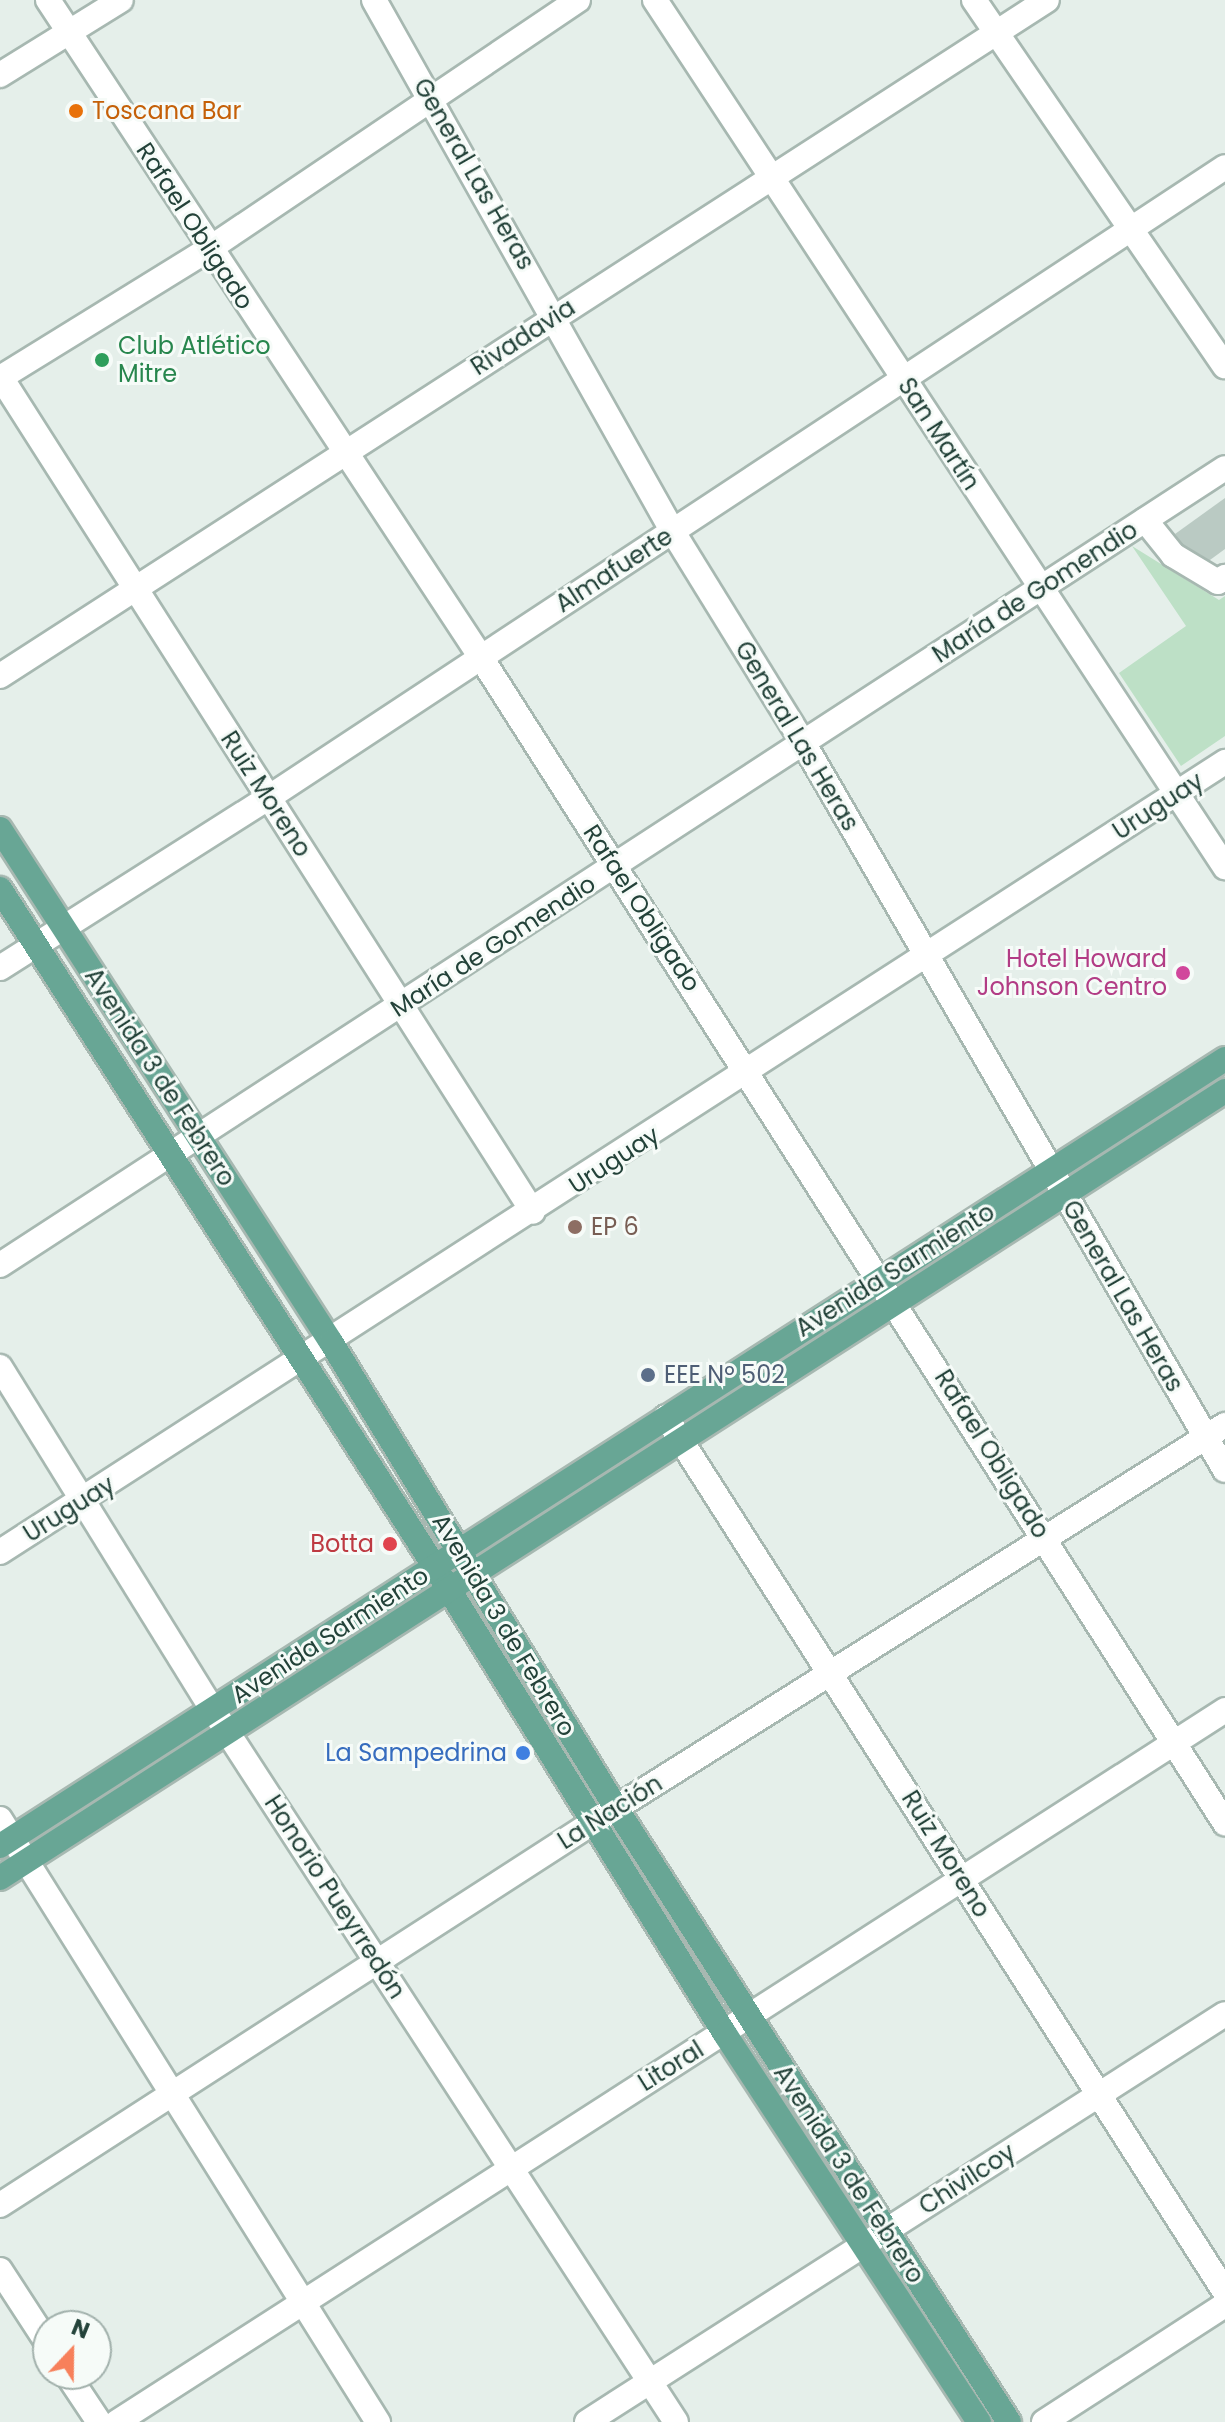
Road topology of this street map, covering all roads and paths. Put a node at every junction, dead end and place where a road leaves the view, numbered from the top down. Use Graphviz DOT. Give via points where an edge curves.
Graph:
graph roads {
  1 [pos="48,0"];
  2 [pos="121,0"];
  3 [pos="374,0"];
  4 [pos="578,0"];
  5 [pos="655,0"];
  6 [pos="974,0"];
  7 [pos="1047,0"];
  8 [pos="68,31"];
  9 [pos="997,32"];
  10 [pos="0,75"];
  11 [pos="432,100"];
  12 [pos="1225,167"];
  13 [pos="769,176"];
  14 [pos="1131,227"];
  15 [pos="209,249"];
  16 [pos="557,317"];
  17 [pos="1225,366"];
  18 [pos="0,377"];
  19 [pos="904,380"];
  20 [pos="342,452"];
  21 [pos="1225,468"];
  22 [pos="1145,520"];
  23 [pos="673,532"];
  24 [pos="1225,577"];
  25 [pos="135,588"];
  26 [pos="1039,589"];
  27 [pos="480,656"];
  28 [pos="0,676"];
  29 [pos="804,744"];
  30 [pos="1225,762"];
  31 [pos="1177,794"];
  32 [pos="268,798"];
  33 [pos="0,829"];
  34 [pos="615,867"];
  35 [pos="1225,867"];
  36 [pos="0,889"];
  37 [pos="64,929"];
  38 [pos="35,945"];
  39 [pos="925,959"];
  40 [pos="0,968"];
  41 [pos="402,1006"];
  42 [pos="1225,1059"];
  43 [pos="749,1073"];
  44 [pos="1225,1091"];
  45 [pos="199,1138"];
  46 [pos="172,1155"];
  47 [pos="1052,1171"];
  48 [pos="1064,1194"];
  49 [pos="533,1212"];
  50 [pos="0,1265"];
  51 [pos="881,1278"];
  52 [pos="897,1303"];
  53 [pos="331,1342"];
  54 [pos="303,1360"];
  55 [pos="0,1367"];
  56 [pos="666,1417"];
  57 [pos="1215,1431"];
  58 [pos="682,1440"];
  59 [pos="1225,1470"];
  60 [pos="85,1500"];
  61 [pos="1044,1538"];
  62 [pos="0,1552"];
  63 [pos="459,1552"];
  64 [pos="435,1567"];
  65 [pos="473,1576"];
  66 [pos="450,1592"];
  67 [pos="832,1672"];
  68 [pos="213,1710"];
  69 [pos="1225,1710"];
  70 [pos="228,1730"];
  71 [pos="1174,1741"];
  72 [pos="616,1808"];
  73 [pos="592,1823"];
  74 [pos="1225,1823"];
  75 [pos="4,1834"];
  76 [pos="26,1861"];
  77 [pos="0,1878"];
  78 [pos="961,1879"];
  79 [pos="377,1963"];
  80 [pos="1225,2014"];
  81 [pos="749,2019"];
  82 [pos="725,2034"];
  83 [pos="176,2094"];
  84 [pos="1096,2094"];
  85 [pos="508,2167"];
  86 [pos="0,2205"];
  87 [pos="887,2232"];
  88 [pos="864,2246"];
  89 [pos="0,2270"];
  90 [pos="1225,2292"];
  91 [pos="304,2302"];
  92 [pos="1225,2305"];
  93 [pos="32,2319"];
  94 [pos="651,2382"];
  95 [pos="78,2390"];
  96 [pos="99,2422"];
  97 [pos="117,2422"];
  98 [pos="378,2422"];
  99 [pos="587,2422"];
  100 [pos="676,2422"];
  101 [pos="979,2422"];
  102 [pos="1009,2422"];
  103 [pos="1044,2422"];
  1 -- 8 [label="street, Rafael Obligado"];
  2 -- 8 [label="street"];
  3 -- 11 [label="street, General Las Heras"];
  4 -- 11 [label="street"];
  5 -- 13 [label="street, San Martín"];
  6 -- 9 [label="street"];
  7 -- 9 [label="street, Rivadavia"];
  8 -- 10 [label="street"];
  8 -- 15 [label="street, Rafael Obligado"];
  9 -- 13 [label="street, Rivadavia"];
  9 -- 14 [label="street"];
  11 -- 15 [label="street"];
  11 -- 16 [label="street, General Las Heras"];
  12 -- 14 [label="street, Almafuerte"];
  13 -- 16 [label="street, Rivadavia"];
  13 -- 19 [label="street, San Martín"];
  14 -- 17 [label="street"];
  14 -- 19 [label="street, Almafuerte"];
  15 -- 18 [label="street"];
  15 -- 20 [label="street, Rafael Obligado"];
  16 -- 20 [label="street, Rivadavia"];
  16 -- 23 [label="street, General Las Heras"];
  18 -- 25 [label="street, Ruiz Moreno"];
  19 -- 23 [label="street, Almafuerte"];
  19 -- 26 [label="street, San Martín"];
  20 -- 25 [label="street, Rivadavia"];
  20 -- 27 [label="street, Rafael Obligado"];
  21 -- 22 [label="street, María de Gomendio"];
  22 -- 24 [label="street" via="1173,555 1218,582"];
  22 -- 26 [label="street, María de Gomendio"];
  23 -- 27 [label="street, Almafuerte"];
  23 -- 29 [label="street, General Las Heras"];
  25 -- 28 [label="street, Rivadavia"];
  25 -- 32 [label="street, Ruiz Moreno"];
  26 -- 29 [label="street, María de Gomendio"];
  26 -- 31 [label="street, San Martín"];
  27 -- 32 [label="street, Almafuerte"];
  27 -- 34 [label="street, Rafael Obligado"];
  29 -- 34 [label="street, María de Gomendio"];
  29 -- 39 [label="street, General Las Heras"];
  30 -- 31 [label="street, Uruguay"];
  31 -- 35 [label="street, San Martín"];
  31 -- 39 [label="street, Uruguay"];
  32 -- 37 [label="street, Almafuerte"];
  32 -- 41 [label="street, Ruiz Moreno"];
  33 -- 37 [label="main road, Avenida 3 de Febrero"];
  34 -- 41 [label="street, María de Gomendio"];
  34 -- 43 [label="street, Rafael Obligado"];
  36 -- 38 [label="main road, Avenida 3 de Febrero"];
  37 -- 38 [label="street, Almafuerte"];
  37 -- 45 [label="main road, Avenida 3 de Febrero"];
  38 -- 40 [label="street, Almafuerte"];
  38 -- 46 [label="main road, Avenida 3 de Febrero"];
  39 -- 43 [label="street, Uruguay"];
  39 -- 47 [label="street, General Las Heras"];
  41 -- 45 [label="street, María de Gomendio"];
  41 -- 49 [label="street, Ruiz Moreno"];
  42 -- 47 [label="main road, Avenida Sarmiento"];
  43 -- 49 [label="street, Uruguay"];
  43 -- 51 [label="street, Rafael Obligado"];
  44 -- 48 [label="main road, Avenida Sarmiento"];
  45 -- 46 [label="street, María de Gomendio"];
  45 -- 53 [label="main road, Avenida 3 de Febrero"];
  46 -- 50 [label="street, María de Gomendio"];
  46 -- 54 [label="main road, Avenida 3 de Febrero"];
  47 -- 48 [label="street, General Las Heras"];
  47 -- 51 [label="main road, Avenida Sarmiento"];
  48 -- 52 [label="main road, Avenida Sarmiento"];
  48 -- 57 [label="street, General Las Heras"];
  49 -- 53 [label="street, Uruguay"];
  51 -- 52 [label="street, Rafael Obligado"];
  51 -- 56 [label="main road, Avenida Sarmiento"];
  52 -- 58 [label="main road, Avenida Sarmiento"];
  52 -- 61 [label="street, Rafael Obligado"];
  53 -- 54 [label="street, Uruguay"];
  53 -- 63 [label="main road, Avenida 3 de Febrero"];
  54 -- 60 [label="street, Uruguay"];
  54 -- 64 [label="main road, Avenida 3 de Febrero"];
  55 -- 60 [label="street, Honorio Pueyrredón"];
  56 -- 58 [label="street, Ruiz Moreno"];
  56 -- 63 [label="main road, Avenida Sarmiento"];
  57 -- 59 [label="street, General Las Heras"];
  57 -- 61 [label="street, La Nación"];
  58 -- 65 [label="main road, Avenida Sarmiento"];
  58 -- 67 [label="street, Ruiz Moreno"];
  60 -- 62 [label="street, Uruguay"];
  60 -- 68 [label="street, Honorio Pueyrredón"];
  61 -- 67 [label="street, La Nación"];
  61 -- 71 [label="street, Rafael Obligado"];
  63 -- 64 [label="main road, Avenida Sarmiento"];
  63 -- 65 [label="main road, Avenida 3 de Febrero"];
  64 -- 66 [label="main road, Avenida 3 de Febrero"];
  64 -- 68 [label="main road, Avenida Sarmiento"];
  65 -- 66 [label="main road, Avenida Sarmiento"];
  65 -- 72 [label="main road, Avenida 3 de Febrero"];
  66 -- 70 [label="main road, Avenida Sarmiento"];
  66 -- 73 [label="main road, Avenida 3 de Febrero"];
  67 -- 72 [label="street, La Nación"];
  67 -- 78 [label="street, Ruiz Moreno"];
  68 -- 70 [label="street, Honorio Pueyrredón"];
  68 -- 75 [label="main road, Avenida Sarmiento"];
  69 -- 71 [label="street, Litoral"];
  70 -- 76 [label="main road, Avenida Sarmiento"];
  70 -- 79 [label="street, Honorio Pueyrredón"];
  71 -- 74 [label="street, Rafael Obligado"];
  71 -- 78 [label="street, Litoral"];
  72 -- 73 [label="street, La Nación"];
  72 -- 81 [label="main road, Avenida 3 de Febrero"];
  73 -- 79 [label="street, La Nación"];
  73 -- 82 [label="main road, Avenida 3 de Febrero"];
  75 -- 76 [label="street"];
  76 -- 77 [label="main road, Avenida Sarmiento"];
  76 -- 83 [label="street"];
  78 -- 81 [label="street, Litoral"];
  78 -- 84 [label="street, Ruiz Moreno"];
  79 -- 83 [label="street, La Nación"];
  79 -- 85 [label="street, Honorio Pueyrredón"];
  80 -- 84 [label="street, Chivilcoy"];
  81 -- 82 [label="street, Litoral"];
  81 -- 87 [label="main road, Avenida 3 de Febrero"];
  82 -- 85 [label="street, Litoral"];
  82 -- 88 [label="main road, Avenida 3 de Febrero"];
  83 -- 86 [label="street, La Nación"];
  83 -- 91 [label="street"];
  84 -- 87 [label="street, Chivilcoy"];
  84 -- 90 [label="street, Ruiz Moreno"];
  85 -- 91 [label="street, Litoral"];
  85 -- 94 [label="street, Honorio Pueyrredón"];
  87 -- 88 [label="street, Chivilcoy"];
  87 -- 102 [label="main road, Avenida 3 de Febrero"];
  88 -- 94 [label="street, Chivilcoy"];
  88 -- 101 [label="main road, Avenida 3 de Febrero"];
  89 -- 93 [label="street"];
  91 -- 97 [label="street, Litoral"];
  91 -- 98 [label="street"];
  92 -- 103 [label="street"];
  94 -- 99 [label="street, Chivilcoy"];
  94 -- 100 [label="street, Honorio Pueyrredón"];
  95 -- 96 [label="street"];
}
